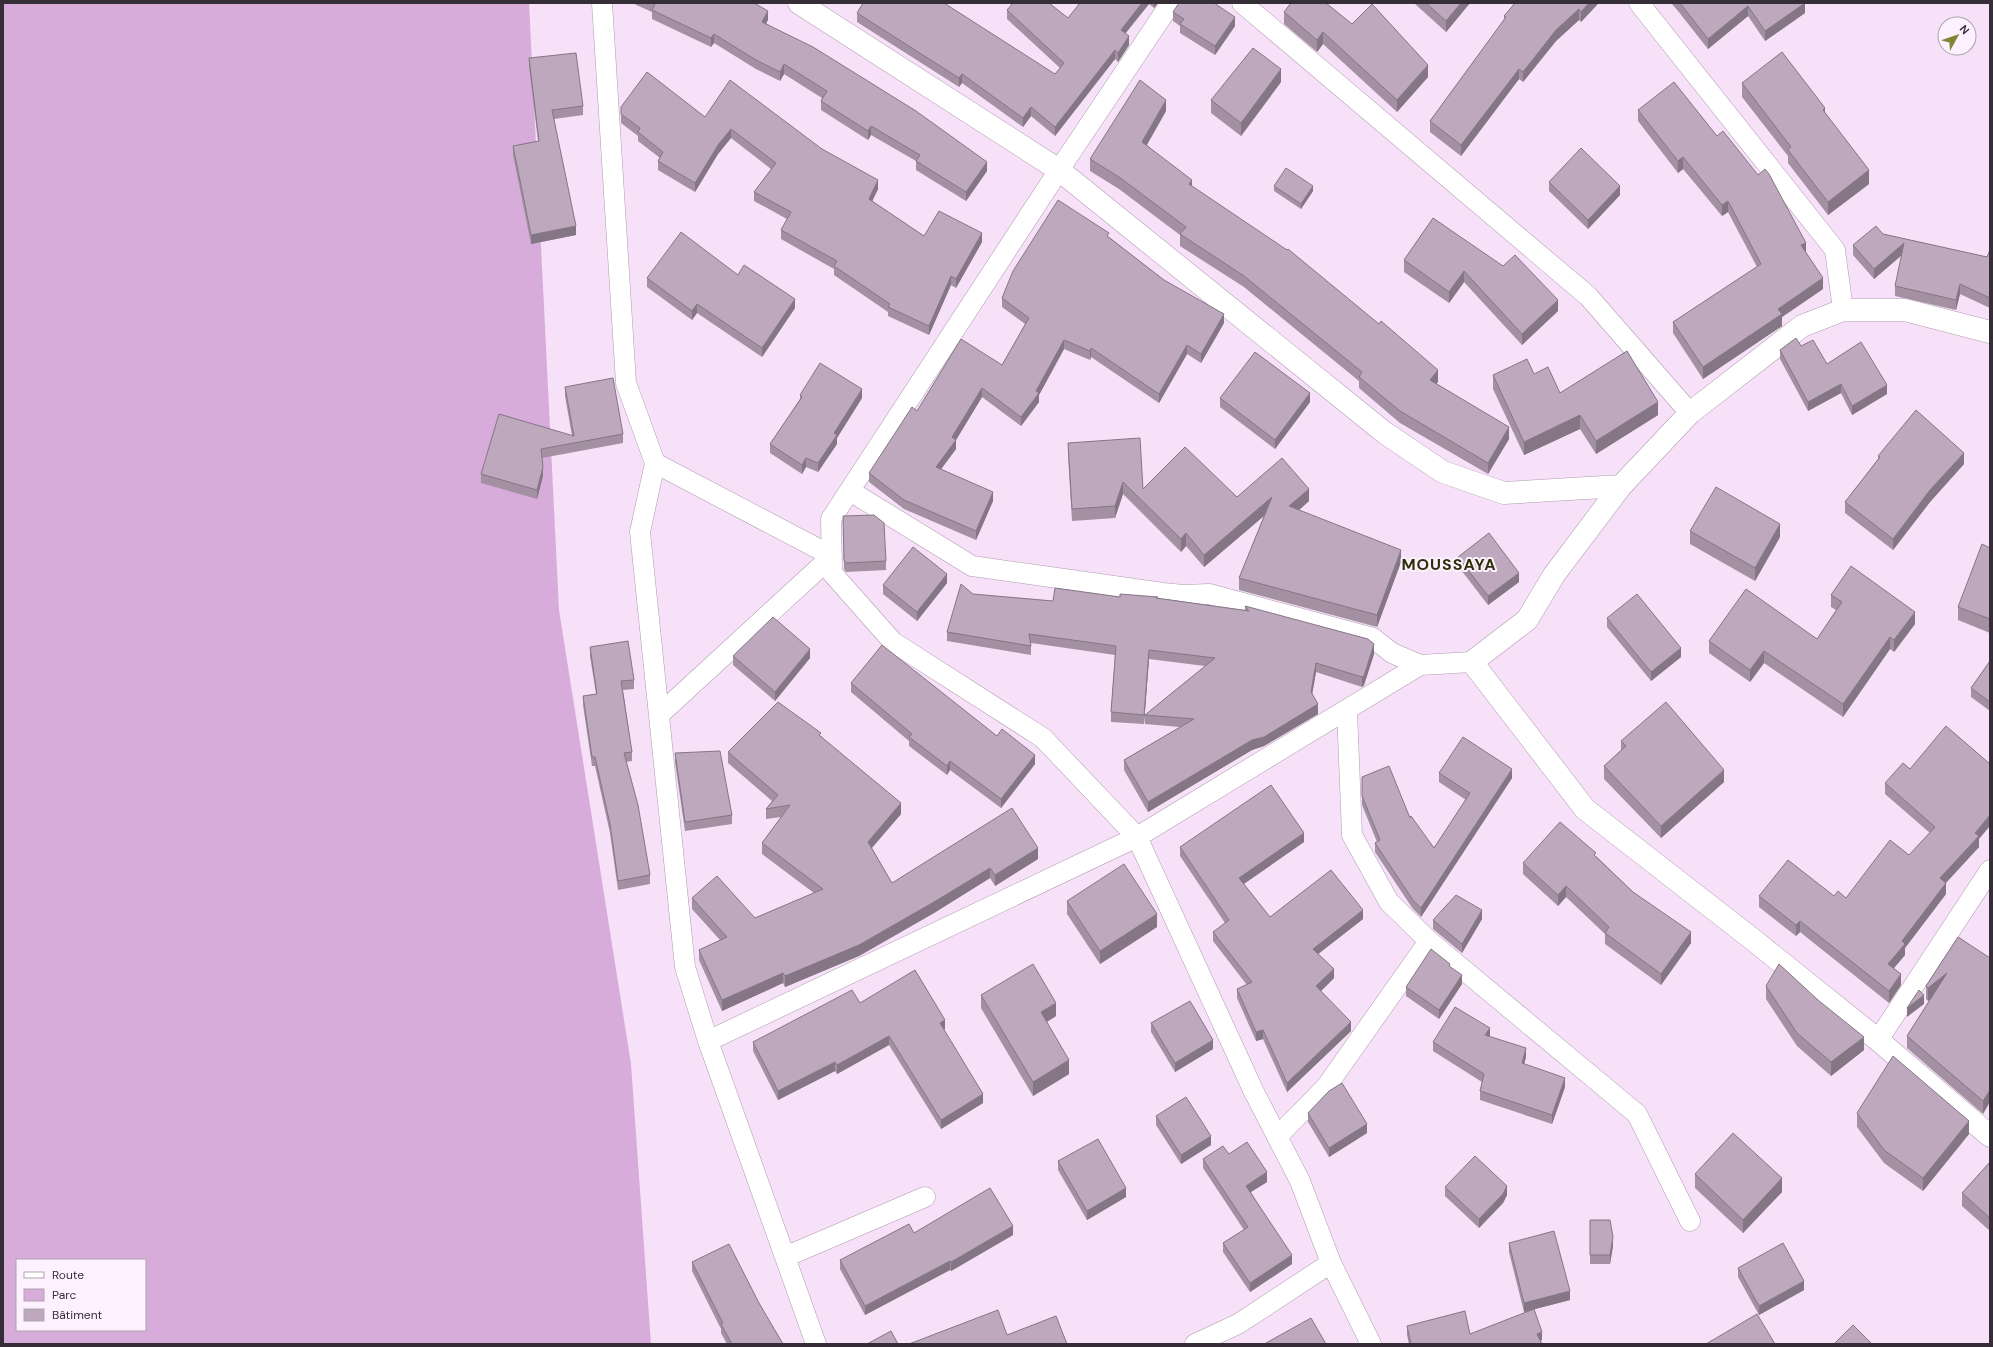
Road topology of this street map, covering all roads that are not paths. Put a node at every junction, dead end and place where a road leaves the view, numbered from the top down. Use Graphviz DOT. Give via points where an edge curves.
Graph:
graph roads {
  1 [pos="602,3"];
  2 [pos="799,3"];
  3 [pos="1171,3"];
  4 [pos="1242,3"];
  5 [pos="1639,3"];
  6 [pos="1059,170"];
  7 [pos="1843,310"];
  8 [pos="1990,332"];
  9 [pos="1690,413"];
  10 [pos="655,463"];
  11 [pos="1621,486"];
  12 [pos="850,491"];
  13 [pos="832,556"];
  14 [pos="1472,662"];
  15 [pos="1420,665"];
  16 [pos="1347,710"];
  17 [pos="659,715"];
  18 [pos="1137,837"];
  19 [pos="1990,870"];
  20 [pos="1429,942"];
  21 [pos="1878,1040"];
  22 [pos="708,1041"];
  23 [pos="1990,1136"];
  24 [pos="1277,1137"];
  25 [pos="925,1197"];
  26 [pos="1690,1221"];
  27 [pos="785,1256"];
  28 [pos="1331,1263"];
  29 [pos="816,1344"];
  30 [pos="1195,1344"];
  31 [pos="1372,1344"];
  1 -- 10 [label="street" via="626,383"];
  2 -- 6 [label="main road"];
  3 -- 6 [label="street"];
  4 -- 9 [label="street" via="1588,296"];
  5 -- 7 [label="street" via="1835,250"];
  6 -- 11 [label="main road" via="1385,433 1444,472 1504,493"];
  6 -- 12 [label="street"];
  7 -- 8 [label="main road" via="1905,310"];
  7 -- 9 [label="main road" via="1802,326"];
  9 -- 11 [label="main road"];
  10 -- 13 [label="street"];
  10 -- 17 [label="street" via="640,532"];
  11 -- 14 [label="main road" via="1554,575 1527,620"];
  12 -- 13 [label="street" via="831,520"];
  12 -- 15 [label="street" via="972,566 1163,593 1209,594 1373,638 1392,653"];
  13 -- 17 [label="street"];
  13 -- 18 [label="street" via="832,573 893,642 1043,738"];
  14 -- 15 [label="street"];
  14 -- 21 [label="main road" via="1585,809"];
  15 -- 16 [label="street"];
  16 -- 18 [label="street"];
  16 -- 20 [label="street" via="1352,835 1388,902"];
  17 -- 22 [label="street" via="685,967"];
  18 -- 22 [label="street"];
  18 -- 24 [label="street"];
  19 -- 21 [label="street"];
  20 -- 24 [label="street" via="1326,1087"];
  20 -- 26 [label="street" via="1637,1114"];
  21 -- 23 [label="main road"];
  22 -- 27 [label="street"];
  24 -- 28 [label="street" via="1300,1181"];
  25 -- 27 [label="street"];
  27 -- 29 [label="street"];
  28 -- 30 [label="street" via="1238,1324"];
  28 -- 31 [label="street"];
}
